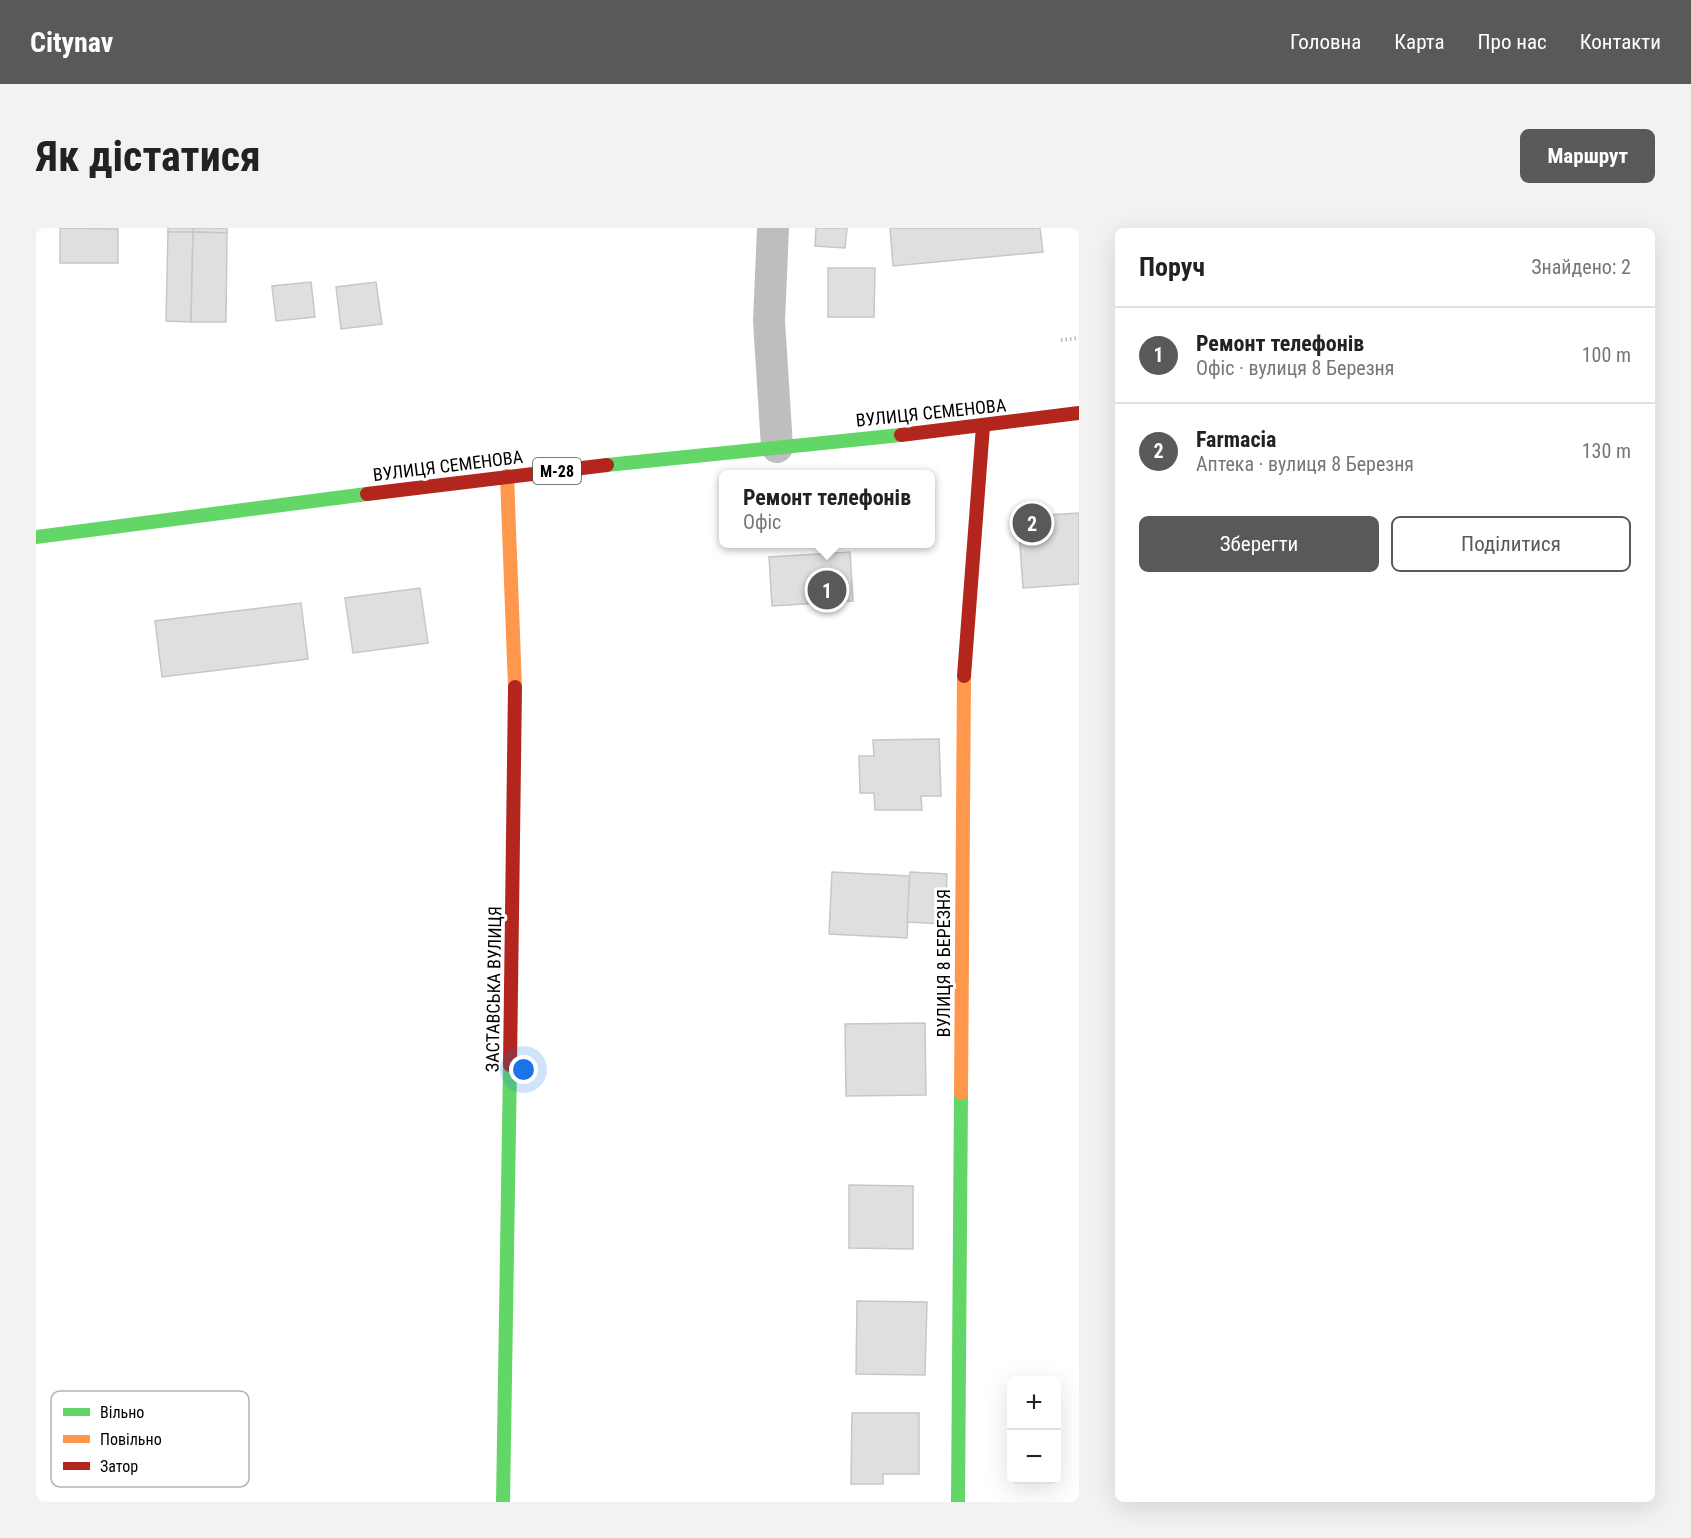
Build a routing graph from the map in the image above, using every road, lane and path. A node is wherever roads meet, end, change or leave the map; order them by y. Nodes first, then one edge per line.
1 (773, 228) edge
2 (1079, 338) edge
3 (1061, 340) dead end
4 (1079, 413) edge
5 (983, 426) junction
6 (777, 447) junction
7 (507, 476) junction
8 (36, 537) edge
9 (503, 1502) edge
10 (958, 1502) edge

1 - 6 street
2 - 3 path
4 - 5 main road, ВУЛИЦЯ СЕМЕНОВА / М-28
5 - 6 main road, ВУЛИЦЯ СЕМЕНОВА / М-28
5 - 10 main road, ВУЛИЦЯ 8 БЕРЕЗНЯ
6 - 7 main road, ВУЛИЦЯ СЕМЕНОВА / М-28
7 - 8 main road, ВУЛИЦЯ СЕМЕНОВА / М-28
7 - 9 main road, ЗАСТАВСЬКА ВУЛИЦЯ

